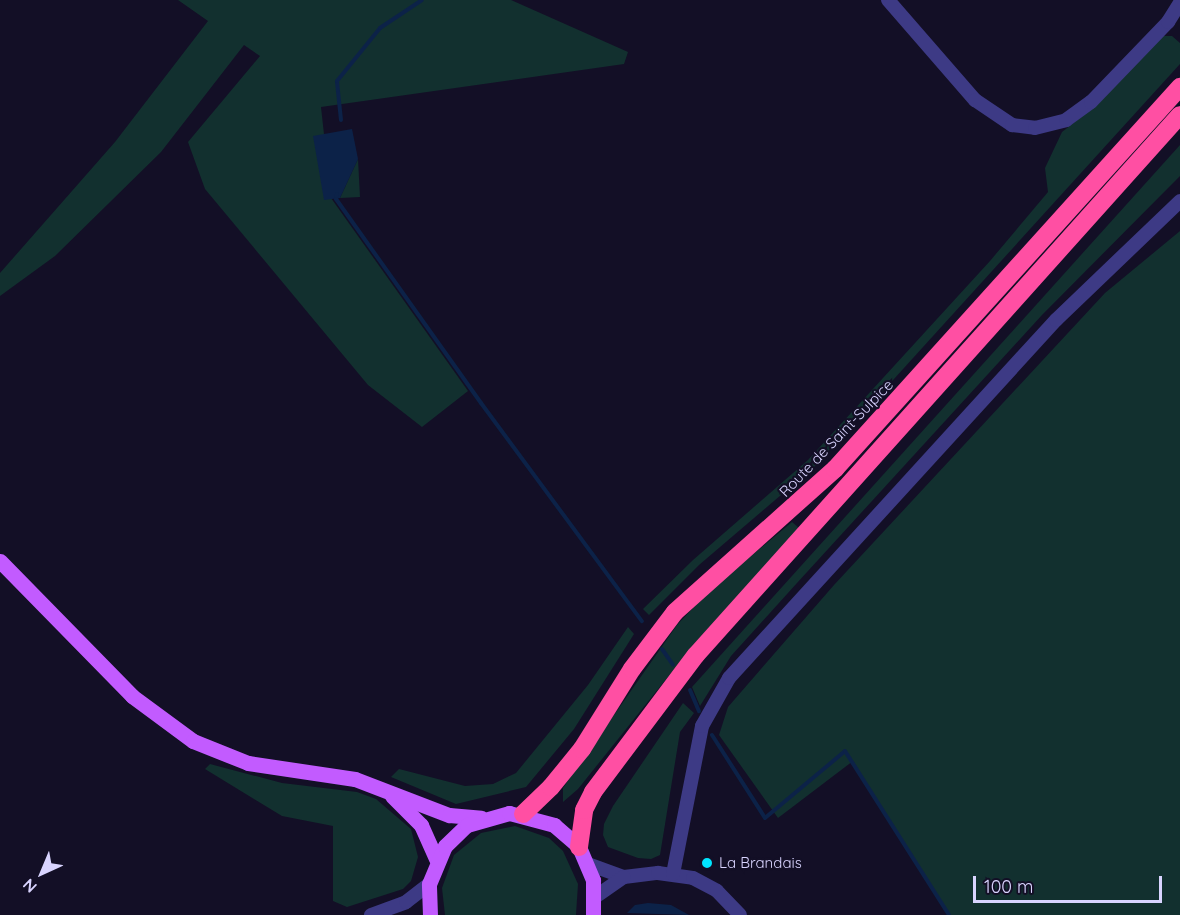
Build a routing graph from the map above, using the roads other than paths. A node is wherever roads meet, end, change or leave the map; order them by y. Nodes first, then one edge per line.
1 (888, 0) edge
2 (1180, 3) edge
3 (1174, 26) edge
4 (1180, 87) edge
5 (1180, 115) edge
6 (1180, 201) edge
7 (0, 561) edge
8 (385, 791) junction
9 (522, 814) junction
10 (481, 818) junction
11 (579, 847) junction
12 (436, 859) junction
13 (588, 864) junction
14 (673, 874) junction
15 (624, 877) junction
16 (429, 884) junction
17 (595, 897) junction
18 (371, 915) edge
19 (430, 915) edge
20 (593, 915) edge
21 (740, 915) edge

1 - 3 street
2 - 3 street
4 - 9 highway, Route de Saint-Sulpice
5 - 11 highway
6 - 14 street
7 - 8 main road
8 - 10 main road
8 - 12 main road
9 - 10 main road
9 - 11 main road
10 - 12 main road
11 - 13 main road
12 - 16 main road
13 - 15 street
13 - 17 main road
14 - 15 street
14 - 21 street
15 - 17 street
16 - 18 street
16 - 19 main road
17 - 20 main road

